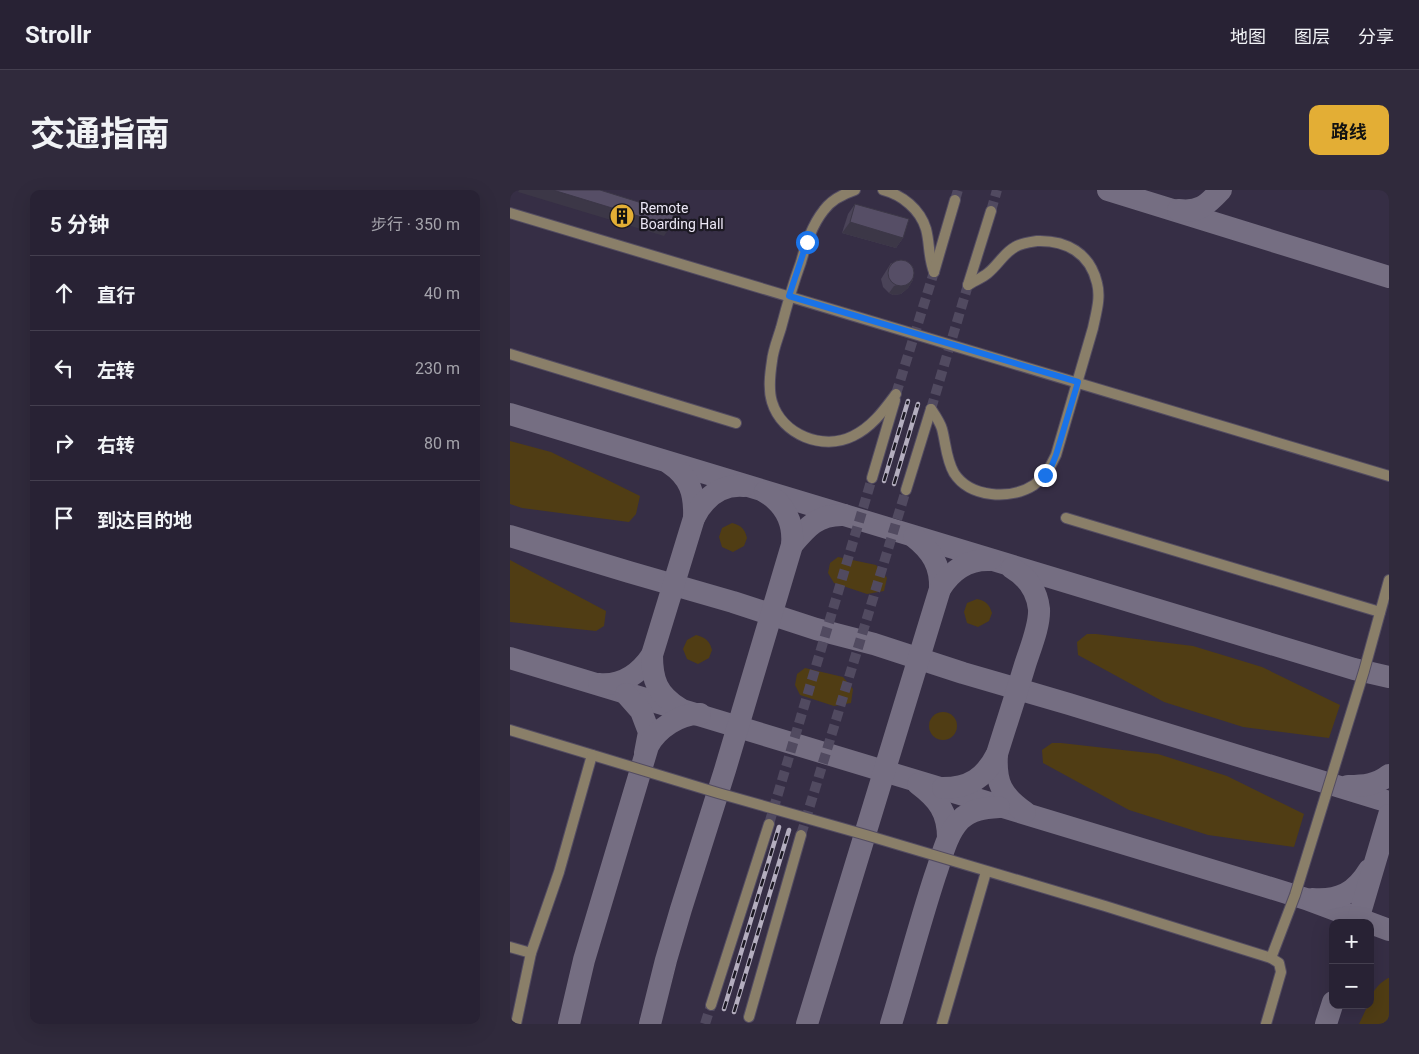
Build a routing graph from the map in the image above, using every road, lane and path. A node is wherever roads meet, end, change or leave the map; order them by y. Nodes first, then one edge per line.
1 (855, 190) edge
2 (883, 190) edge
3 (955, 200) tunnel mouth
4 (991, 211) tunnel mouth
5 (510, 213) edge
6 (789, 296) junction
7 (510, 354) edge
8 (1078, 382) junction
9 (736, 423) dead end
10 (1389, 476) edge
11 (872, 478) tunnel mouth
12 (906, 490) tunnel mouth
13 (1066, 518) dead end
14 (1389, 580) edge
15 (1380, 612) junction
16 (510, 730) edge
17 (592, 755) junction
18 (768, 824) tunnel mouth
19 (801, 835) tunnel mouth
20 (986, 872) junction
21 (510, 947) edge
22 (531, 953) junction
23 (1271, 958) junction
24 (711, 1005) tunnel mouth
25 (749, 1017) dead end
26 (516, 1024) edge
27 (942, 1024) edge
28 (1266, 1024) edge

1 - 6 lane
2 - 3 lane
4 - 8 lane
5 - 6 lane
6 - 8 lane
6 - 11 lane
7 - 9 lane
8 - 10 lane
8 - 12 lane
13 - 15 lane
14 - 15 lane
15 - 23 lane
16 - 17 lane
17 - 20 lane
17 - 22 lane
18 - 24 lane
19 - 25 lane
20 - 23 lane
20 - 27 lane
21 - 22 lane
22 - 26 lane
23 - 28 lane

